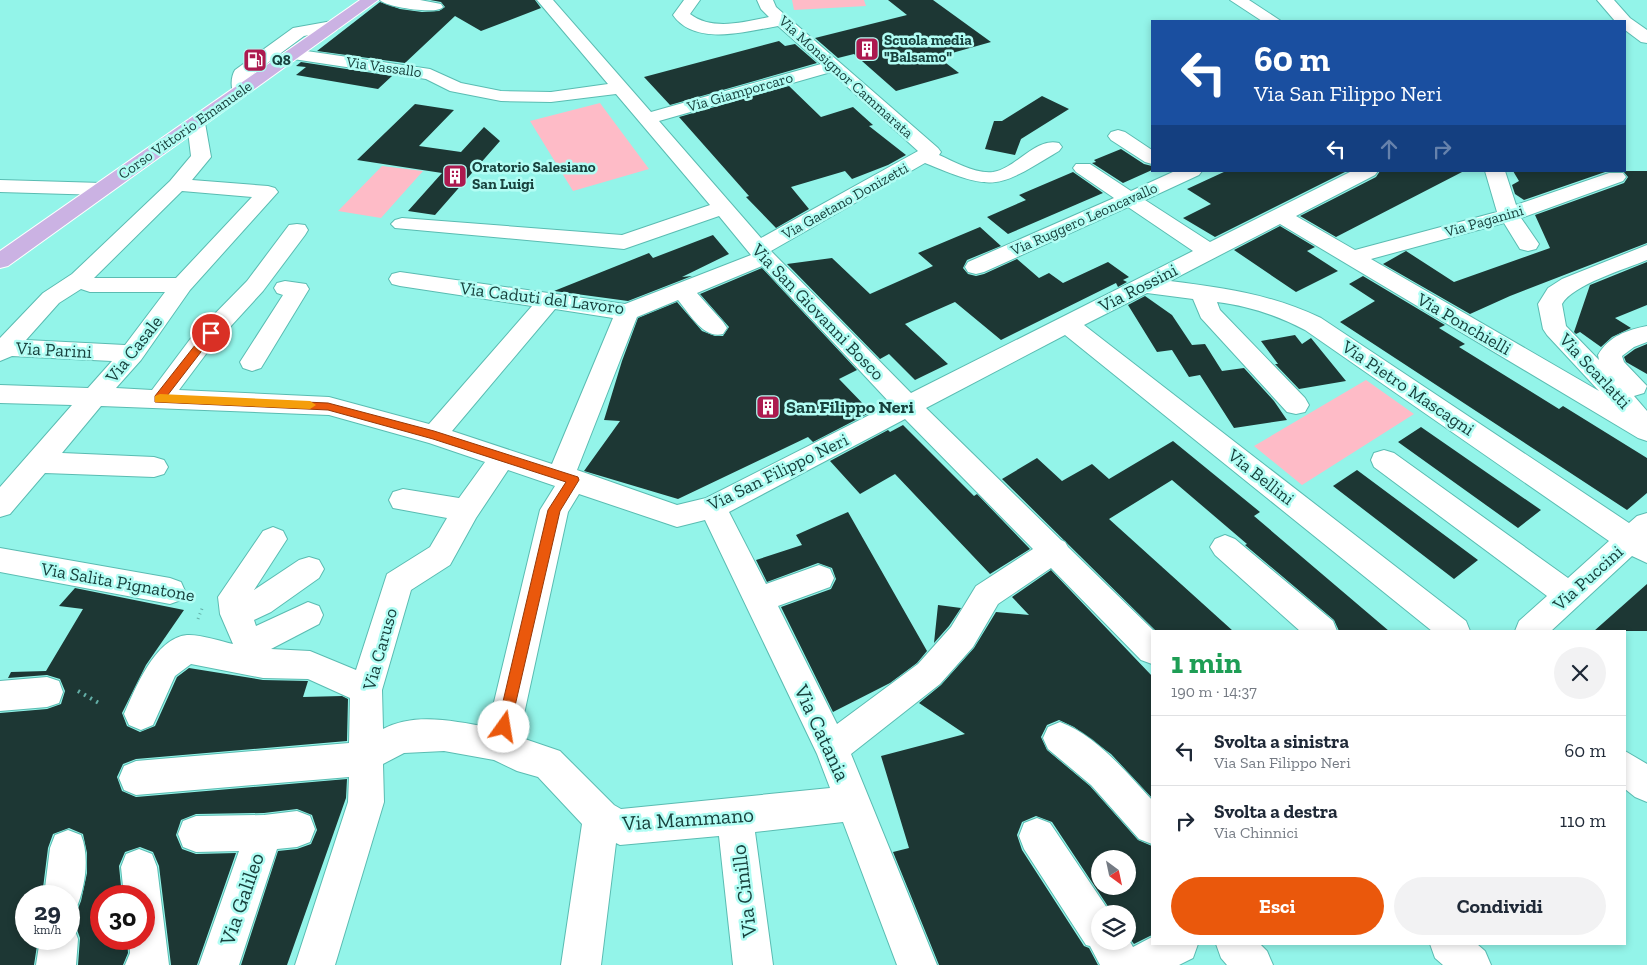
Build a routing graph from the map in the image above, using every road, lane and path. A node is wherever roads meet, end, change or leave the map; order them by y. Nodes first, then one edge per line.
1 (370, 0) edge
2 (388, 0) edge
3 (545, 0) edge
4 (692, 0) edge
5 (765, 0) edge
6 (1238, 0) edge
7 (1605, 0) edge
8 (435, 7) dead end
9 (783, 20) junction
10 (1271, 20) edge
11 (1622, 20) edge
12 (1626, 23) edge
13 (332, 26) junction
14 (1647, 38) edge
15 (293, 54) junction
16 (834, 66) junction
17 (621, 88) junction
18 (241, 91) junction
19 (647, 119) junction
20 (196, 123) junction
21 (1118, 136) dead end
22 (1052, 147) dead end
23 (929, 154) junction
24 (1151, 157) edge
25 (1083, 168) dead end
26 (1366, 172) edge
27 (1495, 172) edge
28 (1183, 173) edge
29 (1616, 177) dead end
30 (177, 185) junction
31 (0, 186) edge
32 (102, 189) junction
33 (1130, 199) junction
34 (722, 208) junction
35 (1510, 215) junction
36 (1281, 216) junction
37 (402, 224) dead end
38 (297, 230) dead end
39 (1528, 244) dead end
40 (1210, 252) junction
41 (1647, 252) edge
42 (761, 253) junction
43 (1350, 258) junction
44 (0, 261) edge
45 (976, 267) dead end
46 (400, 279) dead end
47 (90, 285) dead end
48 (182, 285) junction
49 (1144, 285) junction
50 (285, 288) dead end
51 (682, 290) junction
52 (1202, 293) junction
53 (550, 300) junction
54 (627, 312) junction
55 (1066, 324) junction
56 (715, 328) dead end
57 (1647, 334) edge
58 (3, 350) edge
59 (132, 354) junction
60 (252, 362) dead end
61 (0, 394) edge
62 (95, 398) junction
63 (1647, 398) edge
64 (159, 399) junction
65 (1296, 405) dead end
66 (908, 406) junction
67 (1647, 426) edge
68 (1647, 431) edge
69 (434, 435) junction
70 (503, 457) junction
71 (1384, 460) dead end
72 (39, 462) junction
73 (154, 467) dead end
74 (567, 478) junction
75 (403, 500) dead end
76 (0, 506) edge
77 (714, 507) junction
78 (466, 510) junction
79 (274, 538) dead end
80 (1641, 538) edge
81 (1225, 547) dead end
82 (1055, 550) junction
83 (0, 560) edge
84 (309, 569) dead end
85 (819, 578) dead end
86 (170, 591) joint
87 (1570, 595) junction
88 (758, 600) junction
89 (235, 614) junction
90 (308, 615) dead end
91 (1321, 630) edge
92 (1454, 630) edge
93 (1531, 630) edge
94 (187, 649) junction
95 (1151, 649) edge
96 (256, 655) junction
97 (366, 690) junction
98 (62, 691) joint
99 (0, 696) edge
100 (99, 703) dead end
101 (141, 714) dead end
102 (1060, 738) dead end
103 (500, 745) junction
104 (832, 748) junction
105 (367, 755) junction
106 (1626, 769) edge
107 (136, 778) dead end
108 (1647, 785) edge
109 (854, 803) junction
110 (735, 817) junction
111 (601, 818) junction
112 (1151, 825) edge
113 (196, 834) dead end
114 (1037, 836) dead end
115 (68, 848) dead end
116 (64, 885) edge
117 (1091, 917) edge
118 (1178, 945) edge
119 (1236, 945) edge
120 (1450, 945) edge
121 (57, 950) edge
122 (150, 950) edge
123 (1112, 950) edge
124 (56, 965) edge
125 (144, 965) edge
126 (219, 965) edge
127 (315, 965) edge
128 (581, 965) edge
129 (753, 965) edge
130 (917, 965) edge
131 (1122, 965) edge
132 (1139, 965) edge
133 (1253, 965) edge
134 (1471, 965) edge

1 - 13 main road, Corso Vittorio Emanuele
2 - 8 street
3 - 17 street, Via San Giovanni Bosco
4 - 9 street
5 - 9 street, Via Monsignor Cammarata
6 - 10 street
7 - 11 street
9 - 16 street, Via Monsignor Cammarata
12 - 14 street
13 - 15 main road, Corso Vittorio Emanuele
13 - 18 street
15 - 17 street, Via Vassallo
15 - 18 main road, Corso Vittorio Emanuele
16 - 19 street, Via Giamporcaro
16 - 23 street, Via Monsignor Cammarata
17 - 19 street, Via San Giovanni Bosco
18 - 20 main road, Corso Vittorio Emanuele
19 - 34 street, Via San Giovanni Bosco
20 - 30 street
20 - 32 main road, Corso Vittorio Emanuele
21 - 24 street
22 - 23 street
23 - 42 street, Via Gaetano Donizetti
25 - 33 street
26 - 36 street, Via Rossini
27 - 35 street
28 - 33 street, Via Ruggero Leoncavallo
29 - 35 street, Via Paganini
30 - 48 street, Via Casale
30 - 58 street
31 - 32 street
32 - 44 main road, Corso Vittorio Emanuele
33 - 40 street
33 - 45 street, Via Ruggero Leoncavallo
34 - 37 street
34 - 42 street, Via San Giovanni Bosco
35 - 39 street
35 - 43 street, Via Paganini
36 - 40 street, Via Rossini
36 - 43 street, Via Ponchielli
38 - 64 street
40 - 49 street, Via Rossini
41 - 67 street, Via Scarlatti
42 - 51 street, Via Caduti del Lavoro
42 - 66 street, Via San Giovanni Bosco
43 - 68 street, Via Ponchielli
46 - 53 street, Via Caduti del Lavoro
47 - 48 street
48 - 59 street, Via Casale
49 - 52 street, Via Pietro Mascagni
49 - 55 street, Via Rossini
50 - 60 street
51 - 54 street, Via Caduti del Lavoro
51 - 56 street
52 - 65 street
52 - 80 street, Via Pietro Mascagni
53 - 54 street, Via Caduti del Lavoro
53 - 69 street
54 - 74 street
55 - 66 street, Via Rossini
55 - 92 street, Via Bellini
57 - 63 street
58 - 59 street, Via Parini
59 - 62 street, Via Casale
61 - 62 street, Via San Filippo Neri
62 - 64 street, Via San Filippo Neri
62 - 72 street, Via Casale
64 - 69 street, Via San Filippo Neri
66 - 77 street, Via San Filippo Neri
66 - 82 street, Via San Giovanni Bosco
69 - 70 street, Via San Filippo Neri
70 - 74 street, Via San Filippo Neri
70 - 78 street, Via Caruso
71 - 87 street
72 - 73 street
72 - 76 street, Via Casale
74 - 77 street, Via San Filippo Neri
74 - 103 street
75 - 78 street
77 - 88 street, Via Catania
78 - 97 street, Via Caruso
79 - 89 street
80 - 87 street, Via Puccini
81 - 91 street
82 - 95 street, Via San Giovanni Bosco
82 - 104 street
83 - 86 street, Via Salita Pignatone
84 - 89 street
85 - 88 street
86 - 94 path, Via Salita Pignatone
87 - 93 street, Via Puccini
88 - 104 street, Via Catania
89 - 96 street
90 - 96 street
94 - 96 street
94 - 101 street
96 - 97 street
97 - 105 street, Via Caruso
98 - 99 street
98 - 100 path
102 - 112 street
103 - 105 street, Via Mammano
103 - 111 street, Via Mammano
104 - 109 street, Via Catania
105 - 107 street
105 - 127 street, Via Caruso
106 - 108 street
109 - 110 street, Via Mammano
109 - 130 street, Via Catania
110 - 111 street, Via Mammano
110 - 129 street, Via Cinillo
111 - 128 street
113 - 126 street, Via Galileo
114 - 117 street
115 - 116 street
118 - 132 street
119 - 133 street
120 - 134 street
121 - 124 street
122 - 125 street
123 - 131 street

